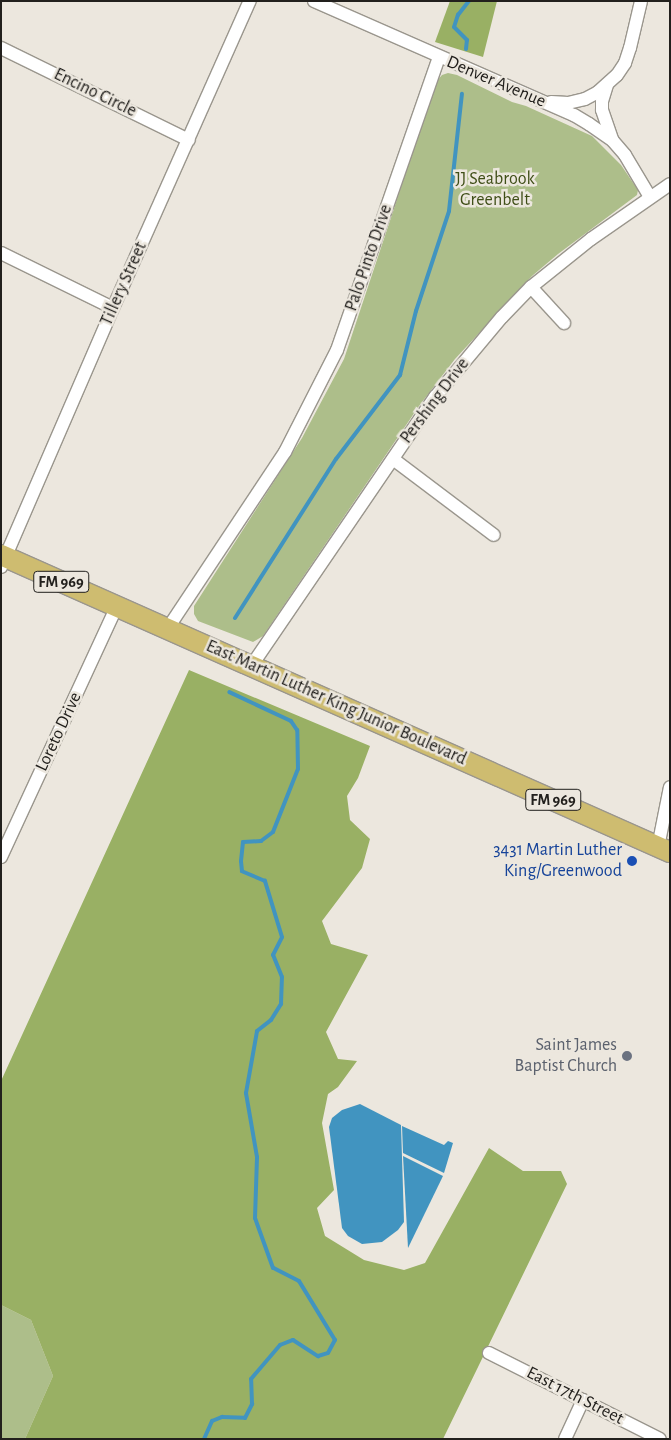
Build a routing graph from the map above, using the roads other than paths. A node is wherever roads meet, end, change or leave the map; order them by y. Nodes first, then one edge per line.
1 (250, 1) edge
2 (314, 1) edge
3 (641, 1) edge
4 (1, 48) edge
5 (439, 57) junction
6 (607, 86) junction
7 (543, 102) junction
8 (189, 140) junction
9 (613, 141) junction
10 (670, 184) edge
11 (650, 197) junction
12 (1, 253) edge
13 (531, 287) junction
14 (113, 308) junction
15 (564, 323) dead end
16 (393, 459) junction
17 (494, 535) dead end
18 (3, 560) edge
19 (117, 606) junction
20 (168, 628) junction
21 (252, 665) junction
22 (670, 787) edge
23 (664, 849) edge
24 (1, 858) edge
25 (489, 1353) dead end
26 (583, 1400) junction
27 (566, 1439) edge
28 (660, 1439) edge

1 - 8 street, Tillery Street
2 - 5 street, Denver Avenue
3 - 6 street
4 - 8 street, Encino Circle
5 - 7 street, Denver Avenue
5 - 20 street, Palo Pinto Drive
6 - 7 street
6 - 9 street
7 - 9 street, Denver Avenue
8 - 14 street, Tillery Street
9 - 11 street, Denver Avenue
10 - 11 street, Pershing Drive
11 - 13 street, Pershing Drive
12 - 14 street
13 - 15 street
13 - 16 street, Pershing Drive
14 - 18 street, Tillery Street
16 - 17 street
16 - 21 street, Pershing Drive
18 - 19 main road, East Martin Luther King Junior Boulevard / FM 969
19 - 20 main road, East Martin Luther King Junior Boulevard / FM 969
19 - 24 street, Loreto Drive
20 - 21 main road, East Martin Luther King Junior Boulevard / FM 969
21 - 23 main road, East Martin Luther King Junior Boulevard / FM 969
22 - 23 street
25 - 26 street, East 17th Street
26 - 27 street
26 - 28 street, East 17th Street

